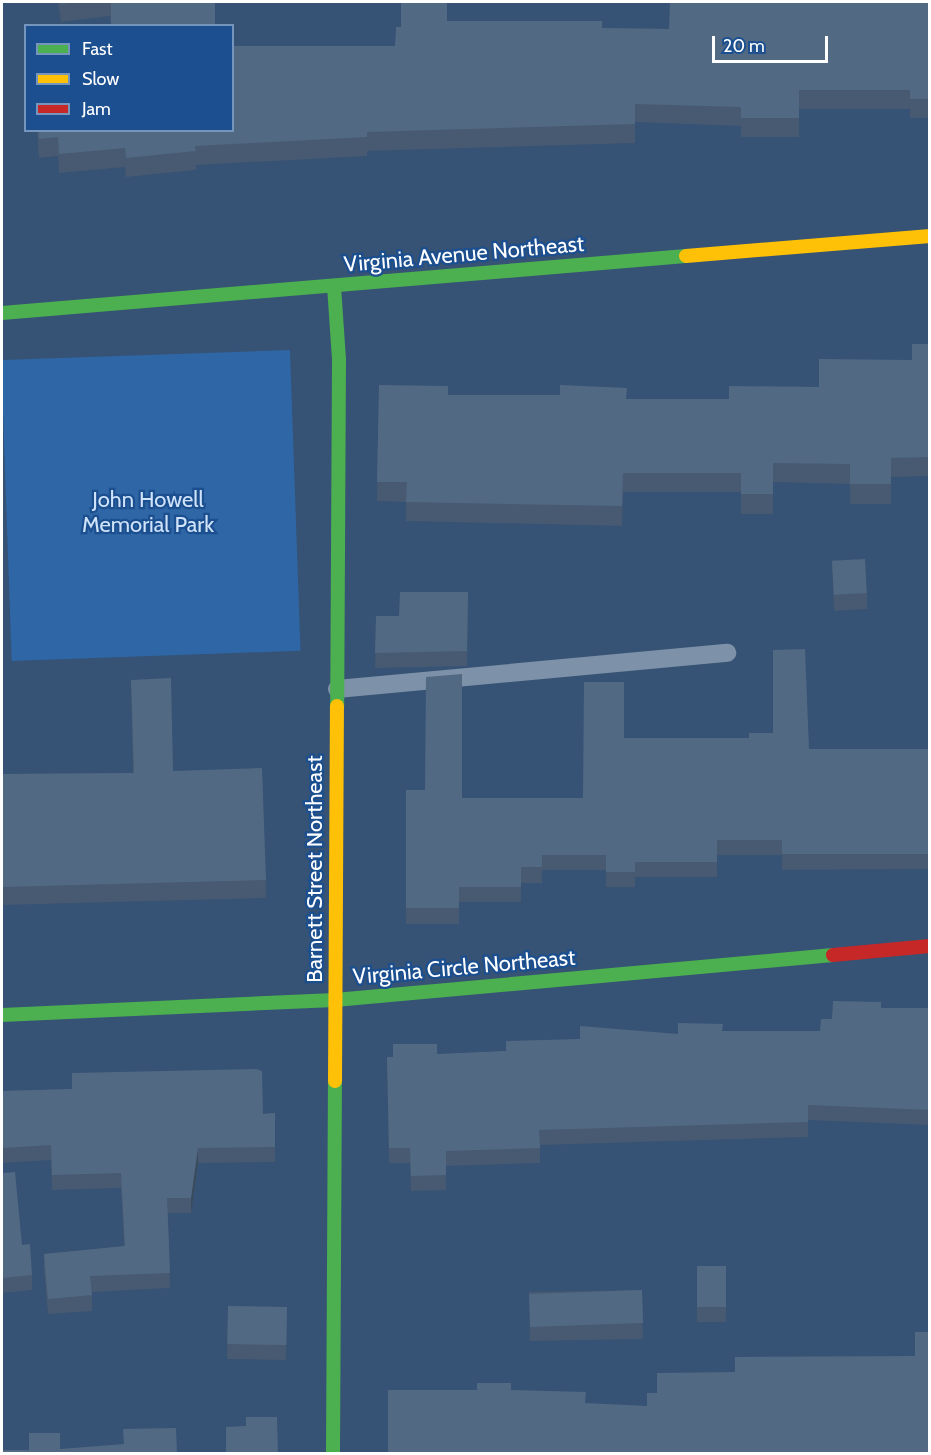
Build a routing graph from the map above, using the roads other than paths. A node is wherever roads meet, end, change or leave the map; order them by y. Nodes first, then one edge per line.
1 (930, 236) edge
2 (334, 286) junction
3 (2, 313) edge
4 (727, 653) dead end
5 (337, 688) junction
6 (930, 946) edge
7 (335, 999) junction
8 (2, 1015) edge
9 (333, 1454) edge

1 - 2 street, Virginia Avenue Northeast
2 - 3 street, Virginia Avenue Northeast
2 - 5 street, Barnett Street Northeast
4 - 5 lane
5 - 7 street, Barnett Street Northeast
6 - 7 street, Virginia Circle Northeast
7 - 8 street, Virginia Circle Northeast
7 - 9 street, Barnett Street Northeast

